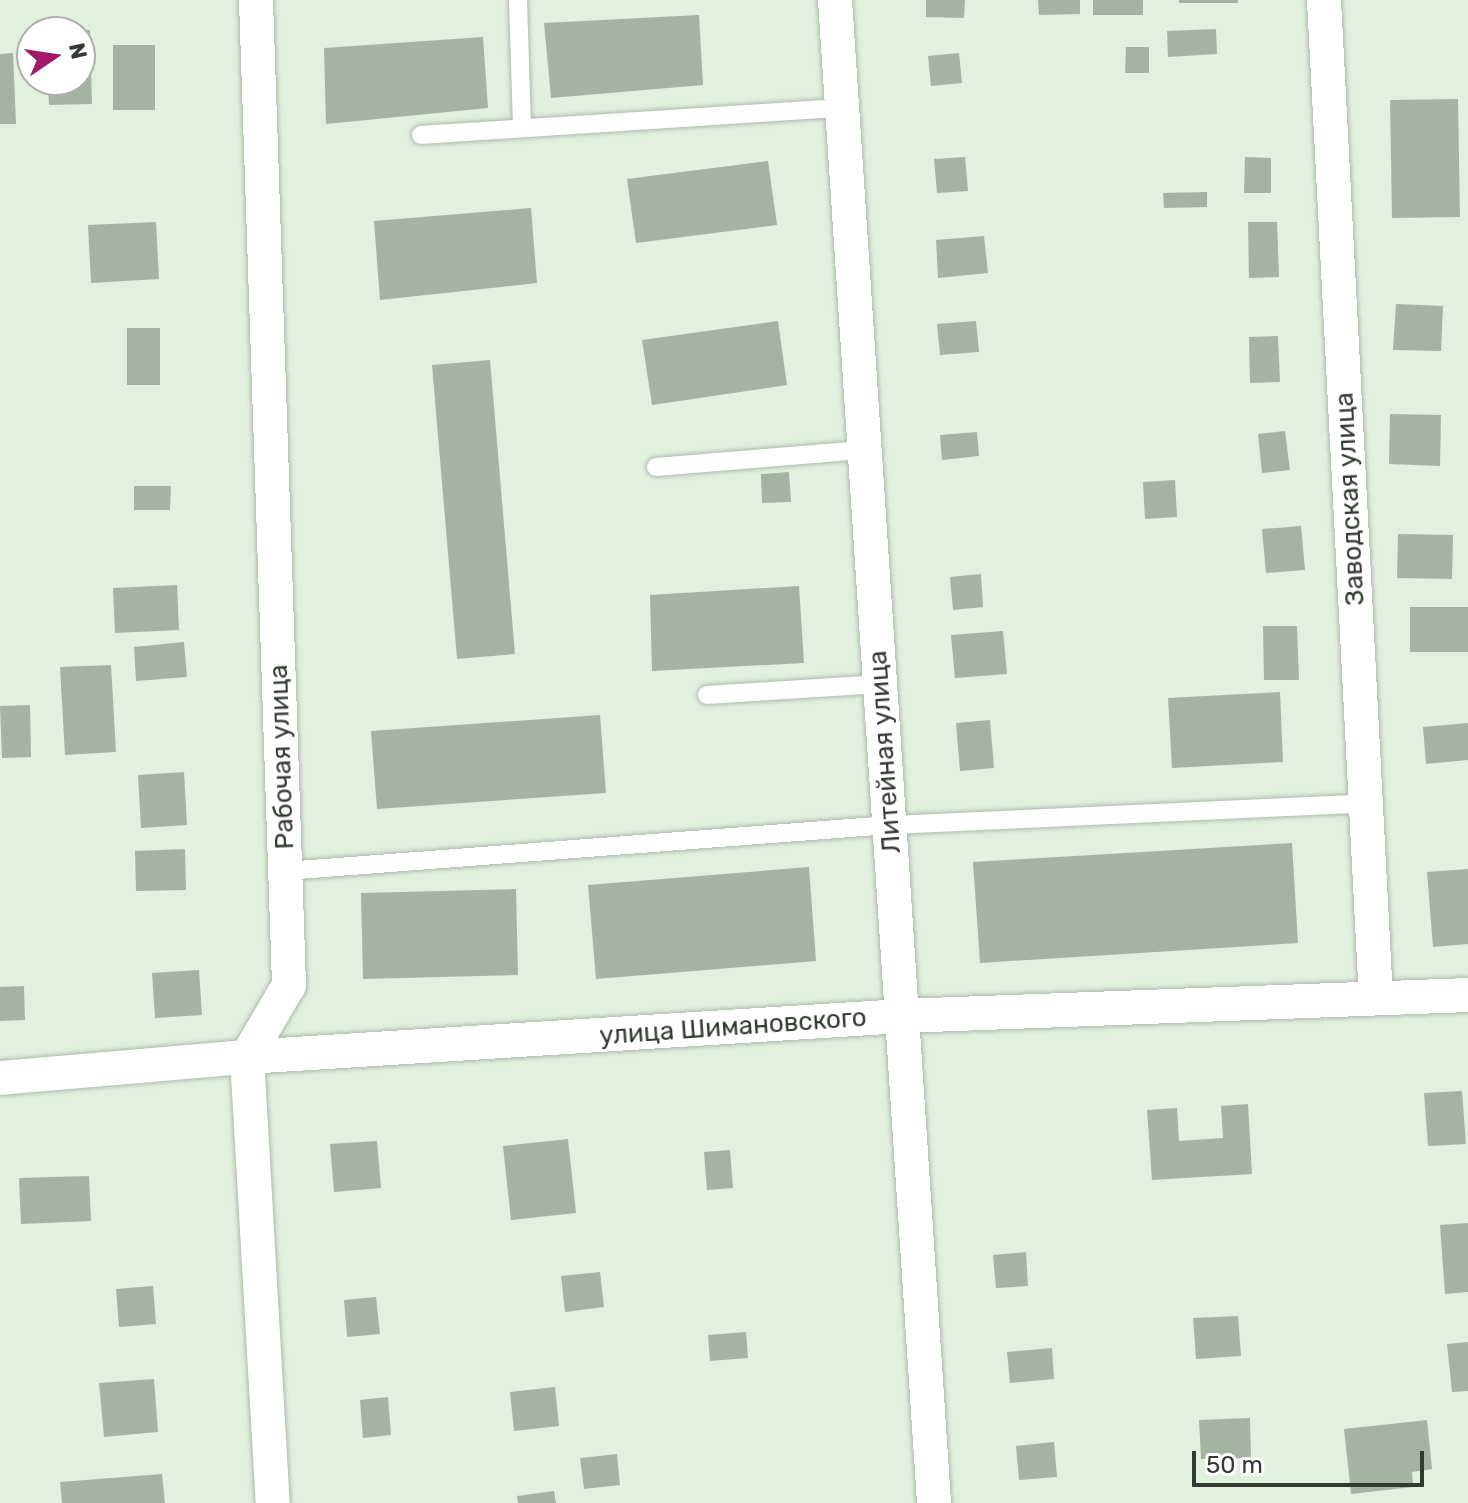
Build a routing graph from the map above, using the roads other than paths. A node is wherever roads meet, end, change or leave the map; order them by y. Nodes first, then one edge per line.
1 (256, 0) edge
2 (518, 0) edge
3 (835, 0) edge
4 (1324, 0) edge
5 (843, 108) junction
6 (522, 128) junction
7 (421, 135) dead end
8 (865, 450) junction
9 (656, 467) dead end
10 (880, 684) junction
11 (707, 695) dead end
12 (1366, 803) junction
13 (890, 825) junction
14 (285, 871) junction
15 (1468, 995) edge
16 (1376, 998) junction
17 (902, 1016) junction
18 (247, 1057) junction
19 (0, 1078) edge
20 (273, 1503) edge
21 (934, 1503) edge

1 - 14 street, Рабочая улица
2 - 6 lane
3 - 5 street, Литейная улица
4 - 12 street, Заводская улица
5 - 6 lane
5 - 8 street, Литейная улица
6 - 7 lane
8 - 9 lane
8 - 10 street, Литейная улица
10 - 11 lane
10 - 13 street, Литейная улица
12 - 13 lane
12 - 16 street, Заводская улица
13 - 14 lane
13 - 17 street, Литейная улица
14 - 18 street, Рабочая улица
15 - 16 street, улица Шимановского
16 - 17 street, улица Шимановского
17 - 18 street, улица Шимановского
17 - 21 street, Литейная улица
18 - 19 street, улица Шимановского
18 - 20 street

